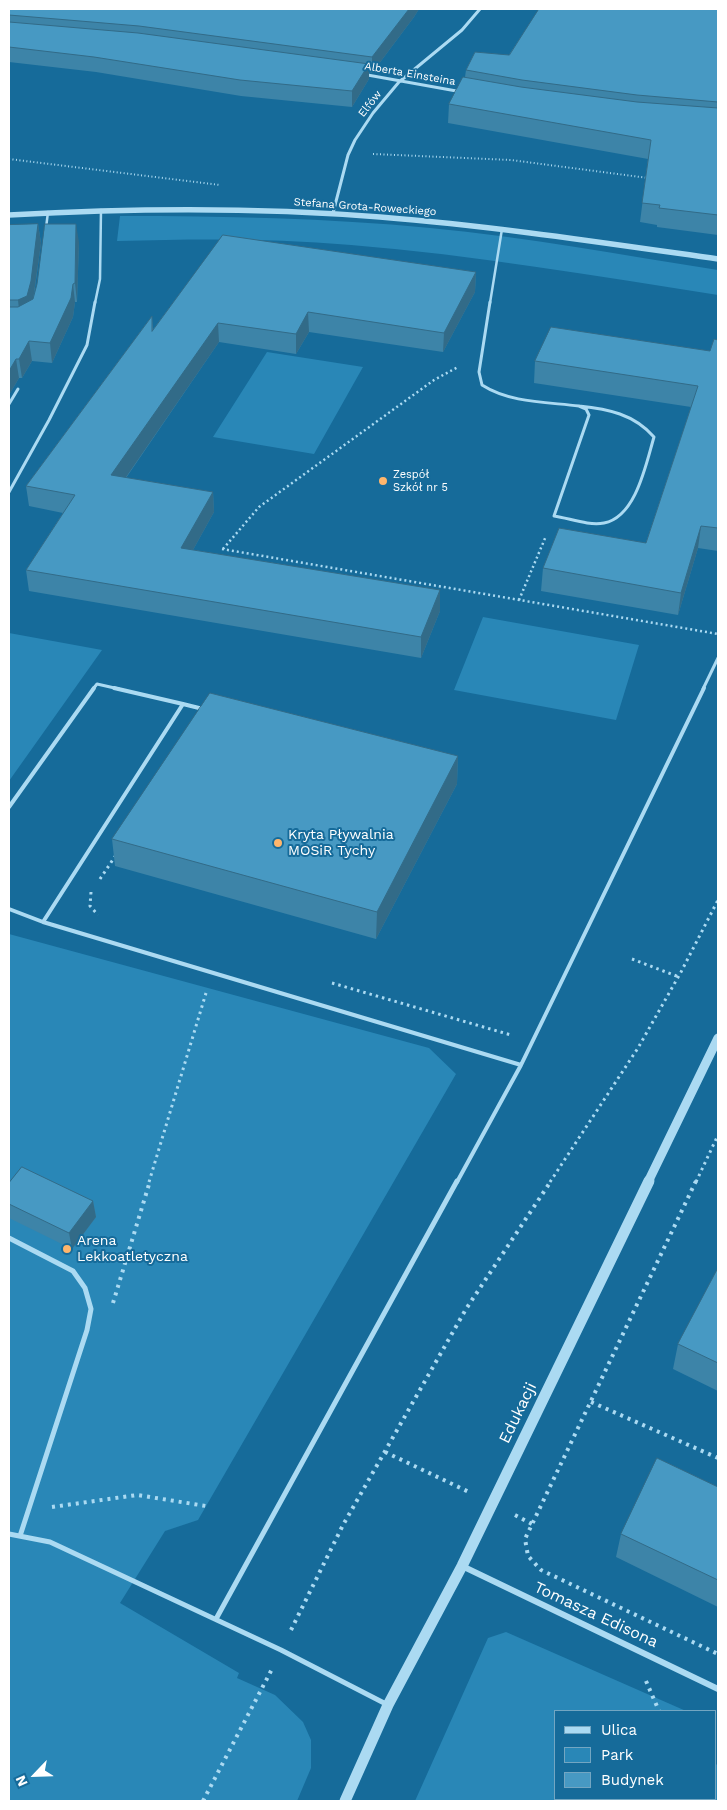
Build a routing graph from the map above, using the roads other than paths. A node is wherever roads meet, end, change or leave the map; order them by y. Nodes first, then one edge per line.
1 (480, 9) edge
2 (356, 73) edge
3 (399, 82) junction
4 (465, 93) edge
5 (101, 210) junction
6 (48, 212) junction
7 (333, 213) junction
8 (9, 215) edge
9 (46, 229) edge
10 (502, 229) junction
11 (718, 259) edge
12 (18, 389) dead end
13 (9, 404) edge
14 (579, 406) junction
15 (9, 492) edge
16 (718, 658) edge
17 (183, 704) junction
18 (212, 711) edge
19 (9, 807) edge
20 (9, 909) edge
21 (43, 922) junction
22 (718, 1038) edge
23 (521, 1065) junction
24 (9, 1238) edge
25 (9, 1534) edge
26 (20, 1536) junction
27 (462, 1566) junction
28 (216, 1619) junction
29 (718, 1689) edge
30 (388, 1705) junction
31 (345, 1801) edge

1 - 3 street, Elfów
2 - 3 street, Alberta Einsteina
3 - 4 street, Alberta Einsteina
3 - 7 street, Elfów
5 - 6 street, Stefana Grota-Roweckiego
5 - 7 street, Stefana Grota-Roweckiego
5 - 15 lane
6 - 8 street, Stefana Grota-Roweckiego
6 - 9 lane
7 - 10 street, Stefana Grota-Roweckiego
10 - 11 street, Stefana Grota-Roweckiego
10 - 14 lane
12 - 13 lane
14 - 14 lane
16 - 23 lane
17 - 18 lane
17 - 19 lane
17 - 21 lane
20 - 21 lane
21 - 23 lane
22 - 27 street, Edukacji
23 - 28 lane
24 - 26 lane
25 - 26 lane
26 - 28 lane
27 - 29 street, Tomasza Edisona
27 - 30 street, Edukacji
28 - 30 lane
30 - 31 street, Edukacji

